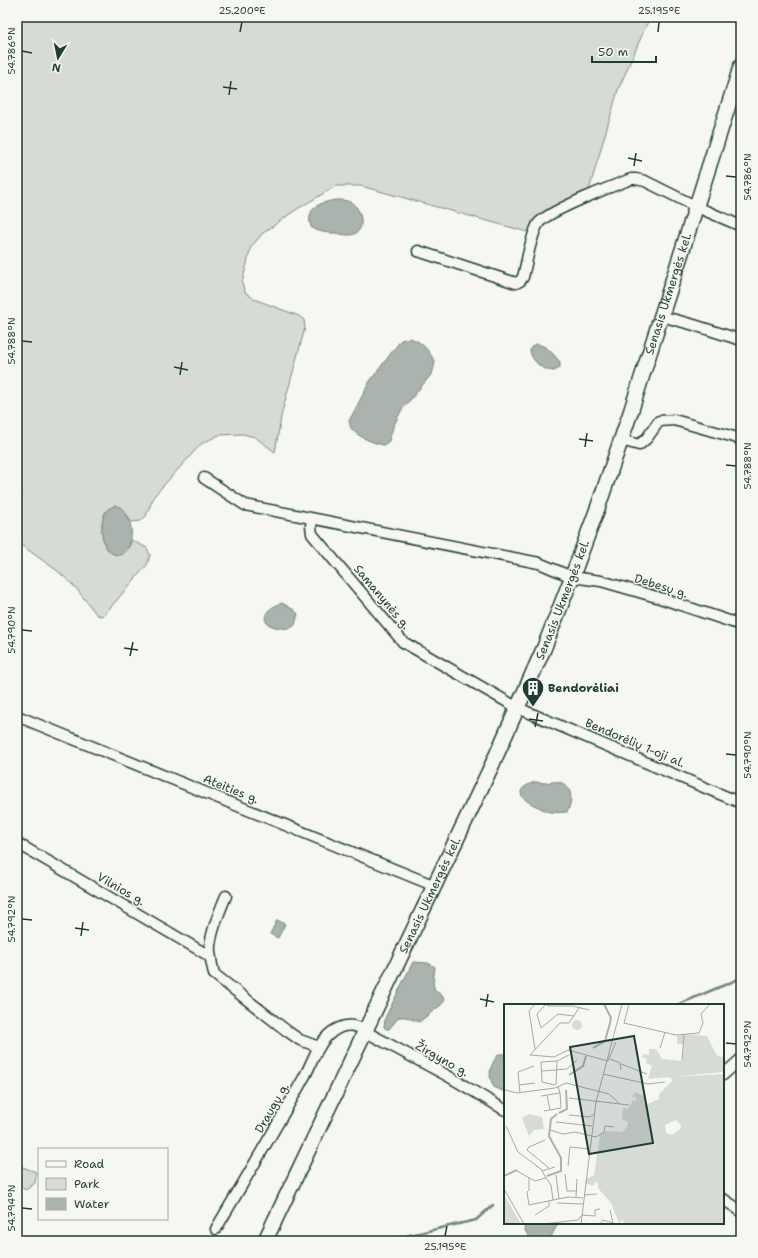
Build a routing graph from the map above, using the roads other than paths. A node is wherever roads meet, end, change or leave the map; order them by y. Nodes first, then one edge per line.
1 (741, 66) edge
2 (696, 206) junction
3 (741, 226) edge
4 (418, 251) dead end
5 (661, 316) junction
6 (741, 340) edge
7 (621, 440) junction
8 (741, 440) edge
9 (204, 478) dead end
10 (312, 519) junction
11 (572, 577) junction
12 (741, 625) edge
13 (518, 708) junction
14 (17, 716) edge
15 (741, 803) edge
16 (17, 843) edge
17 (435, 886) junction
18 (226, 896) dead end
19 (211, 958) junction
20 (366, 1032) junction
21 (319, 1047) junction
22 (741, 1059) edge
23 (724, 1074) edge
24 (504, 1109) edge
25 (724, 1200) edge
26 (741, 1211) edge
27 (216, 1230) dead end
28 (265, 1241) edge

1 - 2 main road, Senasis Ukmergės kel.
2 - 3 street
2 - 4 street
2 - 5 main road, Senasis Ukmergės kel.
5 - 6 street
5 - 7 main road, Senasis Ukmergės kel.
7 - 8 street
7 - 11 main road, Senasis Ukmergės kel.
9 - 10 street
10 - 11 street
10 - 13 street, Samanynės g.
11 - 12 street, Debesų g.
11 - 13 main road, Senasis Ukmergės kel.
13 - 15 street, Bendorėlių 1-oji al.
13 - 17 main road, Senasis Ukmergės kel.
14 - 17 street, Ateities g.
16 - 19 street, Vilnios g.
17 - 20 main road, Senasis Ukmergės kel.
18 - 19 street
19 - 21 street
20 - 21 street, Draugų g.
20 - 24 street, Žirgyno g.
20 - 28 main road, Senasis Ukmergės kel.
21 - 27 street, Draugų g.
22 - 23 street
25 - 26 street

